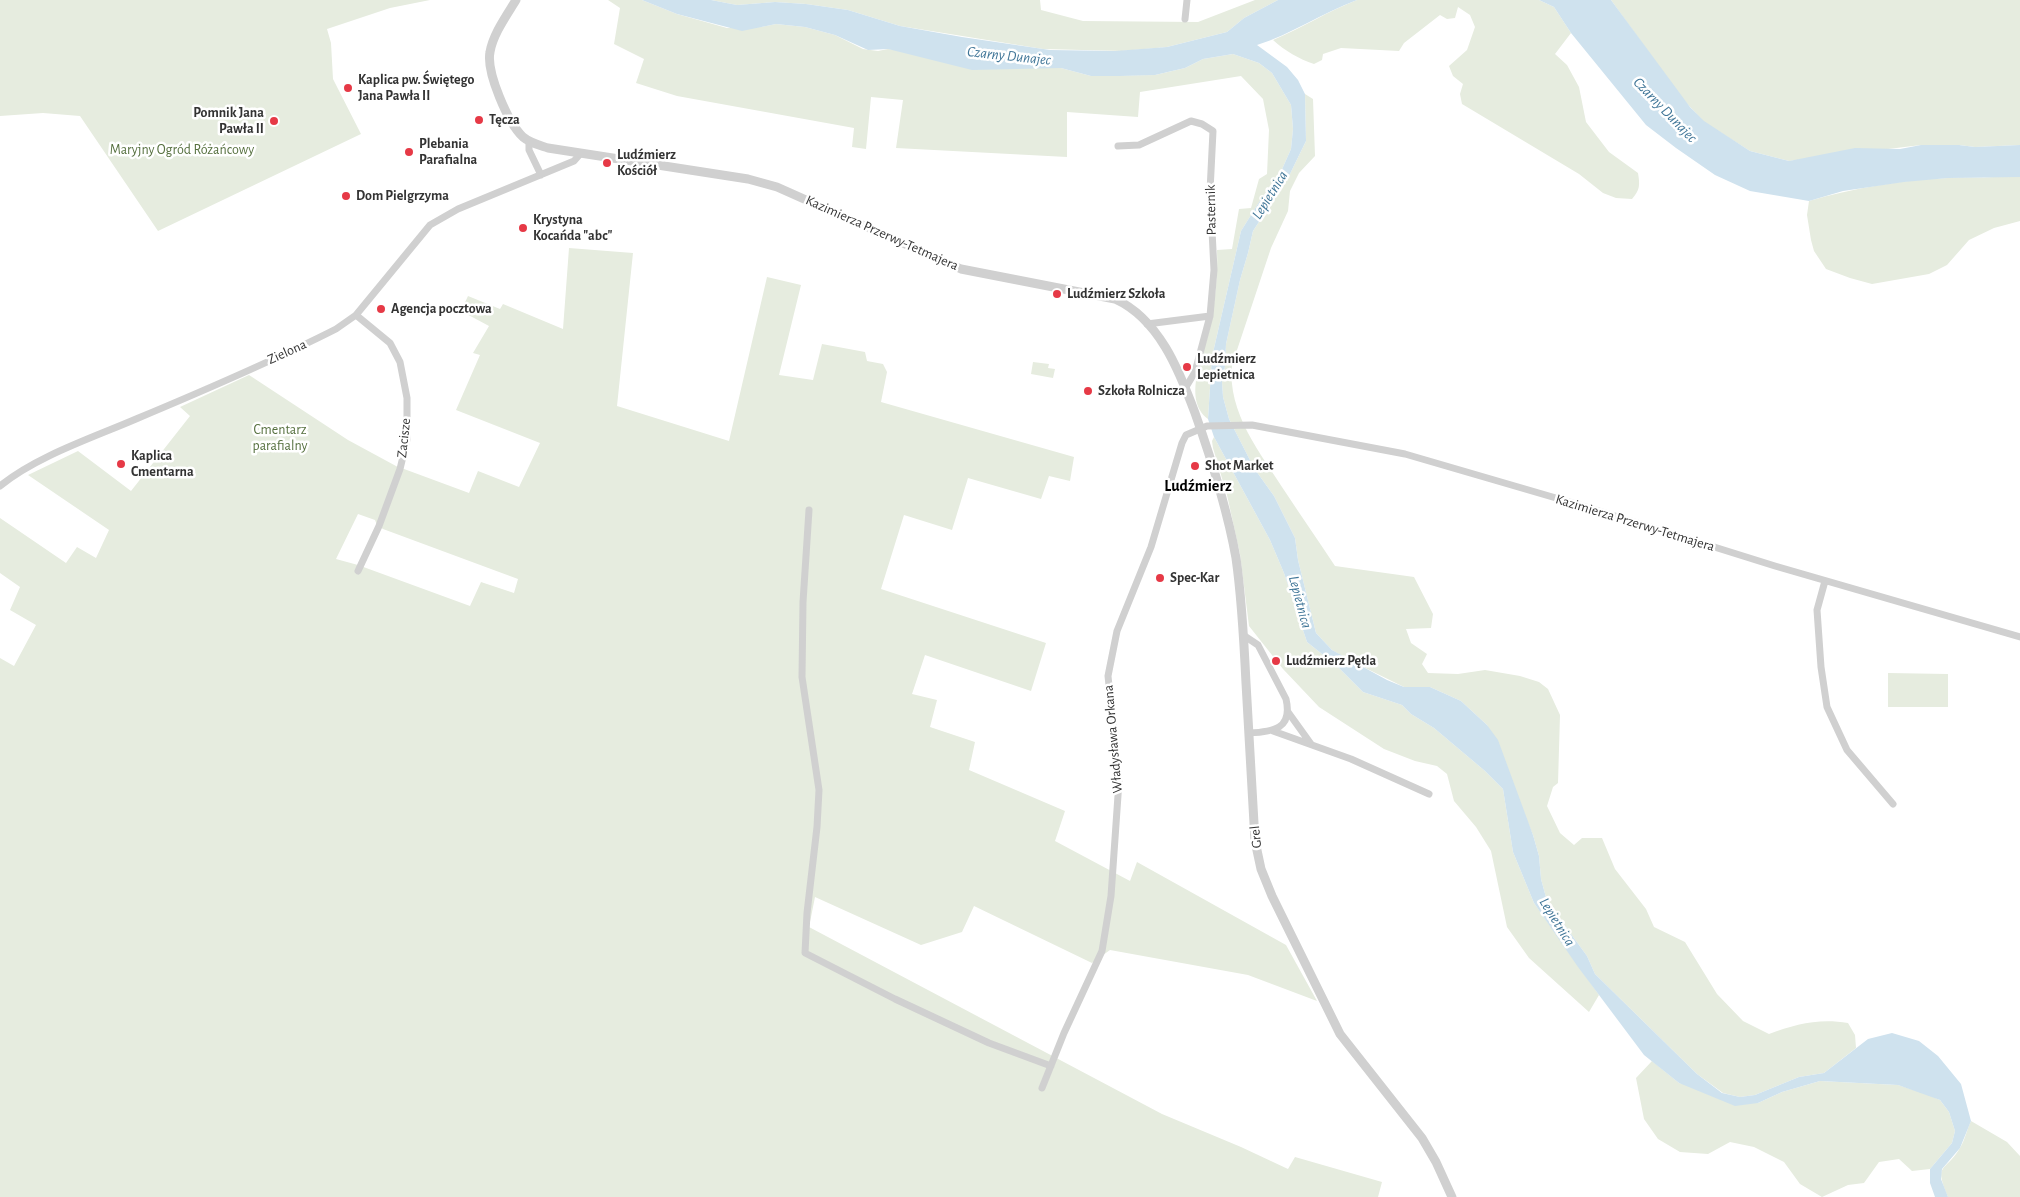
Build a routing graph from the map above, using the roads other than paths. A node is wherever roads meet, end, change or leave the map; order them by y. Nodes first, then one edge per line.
1 (516, 0) edge
2 (1187, 0) edge
3 (1185, 18) dead end
4 (529, 141) junction
5 (1118, 146) dead end
6 (581, 153) junction
7 (541, 175) junction
8 (356, 315) junction
9 (1210, 316) junction
10 (1147, 324) junction
11 (1186, 387) junction
12 (1204, 428) junction
13 (0, 486) edge
14 (809, 510) dead end
15 (358, 571) dead end
16 (1825, 581) junction
17 (1243, 635) junction
18 (2020, 638) edge
19 (1288, 712) junction
20 (1273, 731) junction
21 (1249, 733) junction
22 (1312, 744) junction
23 (1429, 794) dead end
24 (1894, 804) dead end
25 (1051, 1066) junction
26 (1042, 1088) dead end
27 (1452, 1197) edge

1 - 4 street
2 - 3 street
4 - 6 street, Kazimierza Przerwy-Tetmajera
4 - 7 street
5 - 9 street, Pasternik
6 - 7 street, Zielona
6 - 10 street, Kazimierza Przerwy-Tetmajera
7 - 8 street, Zielona
8 - 13 street, Zielona
8 - 15 street, Zacisze
9 - 10 street
9 - 11 street, Pasternik
10 - 11 street, Kazimierza Przerwy-Tetmajera
11 - 12 street, Kazimierza Przerwy-Tetmajera
12 - 16 street, Kazimierza Przerwy-Tetmajera
12 - 17 street, Grel
12 - 25 street, Władysława Orkana
14 - 25 street
16 - 18 street, Kazimierza Przerwy-Tetmajera
16 - 24 street
17 - 19 street
17 - 21 street, Grel
19 - 20 street
19 - 22 street
20 - 21 street
20 - 22 street
21 - 27 street, Grel
22 - 23 street
25 - 26 street, Władysława Orkana

